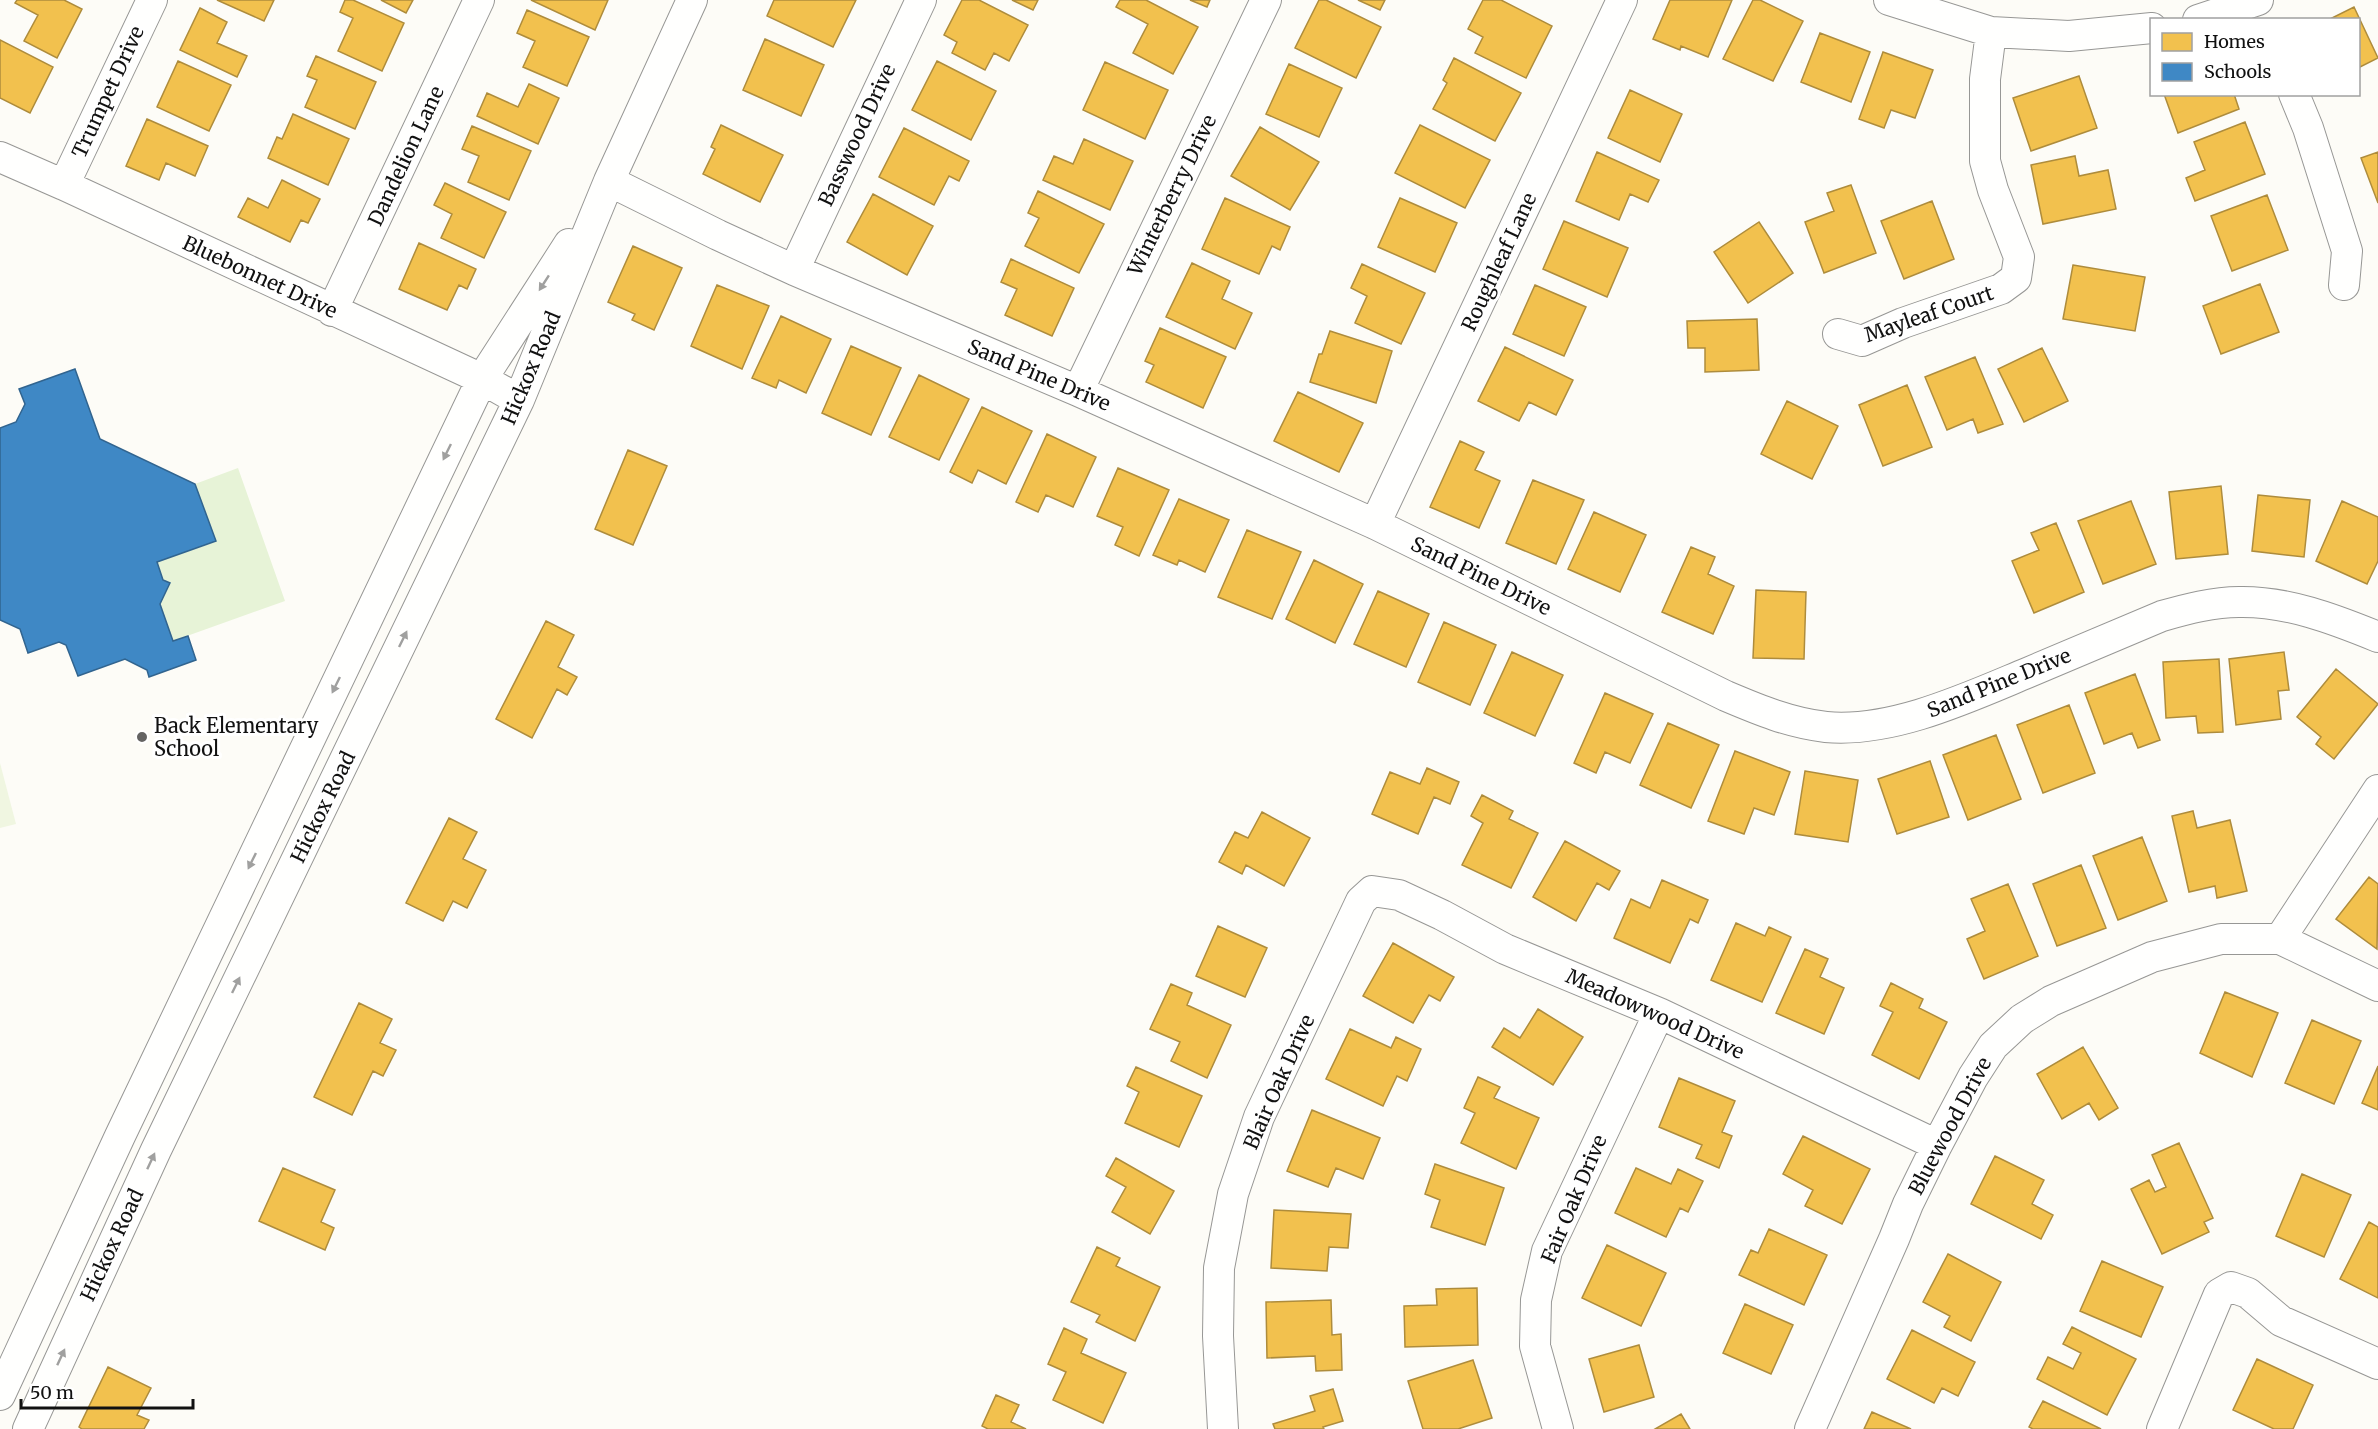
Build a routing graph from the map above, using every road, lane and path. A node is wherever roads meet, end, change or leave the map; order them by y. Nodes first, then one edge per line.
1 (152, 0) edge
2 (479, 0) edge
3 (692, 0) edge
4 (921, 0) edge
5 (1266, 0) edge
6 (1622, 0) edge
7 (1889, 0) edge
8 (2257, 0) edge
9 (2204, 18) edge
10 (2263, 18) edge
11 (2150, 28) edge
12 (1992, 32) junction
13 (2295, 96) edge
14 (0, 157) edge
15 (609, 181) junction
16 (64, 185) junction
17 (794, 270) junction
18 (2344, 285) dead end
19 (332, 311) junction
20 (1838, 334) dead end
21 (482, 379) junction
22 (1078, 391) junction
23 (519, 400) junction
24 (1375, 524) junction
25 (2378, 637) edge
26 (356, 642) junction
27 (2378, 790) edge
28 (287, 881) junction
29 (1372, 891) joint
30 (225, 917) junction
31 (261, 933) junction
32 (2280, 939) junction
33 (2378, 986) edge
34 (1659, 1013) junction
35 (1937, 1145) junction
36 (2378, 1364) edge
37 (0, 1395) edge
38 (28, 1429) edge
39 (1223, 1429) edge
40 (1558, 1429) edge
41 (1810, 1429) edge
42 (2162, 1429) edge

1 - 16 street, Trumpet Drive
2 - 19 street, Dandelion Lane
3 - 15 street, Hickox Road
4 - 17 street, Basswood Drive
5 - 22 street, Winterberry Drive
6 - 24 street, Roughleaf Lane
7 - 12 street
8 - 9 street
8 - 10 street
11 - 12 street
12 - 20 street, Mayleaf Court
13 - 18 street
14 - 16 street, Bluebonnet Drive
15 - 17 street, Sand Pine Drive
15 -> 21 street, Hickox Road
15 - 23 street, Hickox Road
16 - 19 street, Bluebonnet Drive
17 - 22 street, Sand Pine Drive
19 - 21 street, Bluebonnet Drive
21 - 23 street, Bluebonnet Drive
21 -> 26 street, Hickox Road
22 - 24 street, Sand Pine Drive
28 -> 23 street, Hickox Road
24 - 25 street, Sand Pine Drive
26 - 28 street
26 -> 30 street, Hickox Road
27 - 32 street
28 - 31 street, Hickox Road
29 - 34 street, Meadowwood Drive
29 - 39 street, Blair Oak Drive
30 - 31 street
30 - 37 street, Hickox Road
38 -> 31 street, Hickox Road
32 - 33 street, Bluewood Drive
32 - 35 street, Bluewood Drive
34 - 35 street, Meadowwood Drive
34 - 40 street, Fair Oak Drive
35 - 41 street, Bluewood Drive
36 - 42 street

